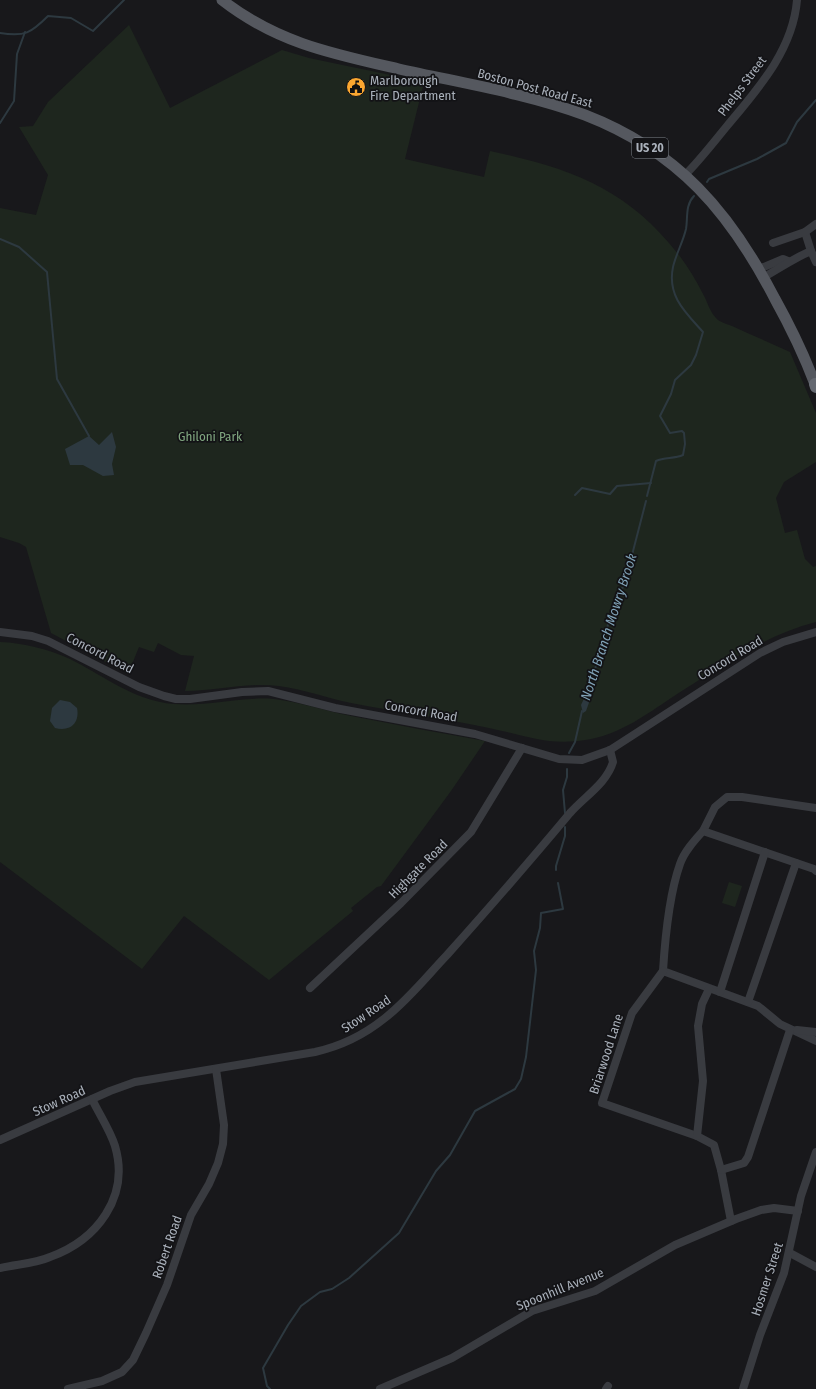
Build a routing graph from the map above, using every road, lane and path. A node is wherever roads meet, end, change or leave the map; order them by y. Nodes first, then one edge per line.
1 (222, 0) edge
2 (797, 0) edge
3 (685, 175) junction
4 (816, 224) edge
5 (805, 232) junction
6 (773, 243) dead end
7 (811, 251) junction
8 (816, 262) edge
9 (762, 273) junction
10 (816, 385) edge
11 (0, 632) edge
12 (816, 632) edge
13 (522, 748) junction
14 (610, 750) junction
15 (816, 808) edge
16 (703, 832) junction
17 (765, 852) junction
18 (796, 863) junction
19 (816, 871) edge
20 (663, 971) junction
21 (310, 988) dead end
22 (709, 989) junction
23 (720, 992) junction
24 (748, 1002) junction
25 (790, 1030) junction
26 (816, 1032) edge
27 (816, 1041) edge
28 (216, 1069) junction
29 (92, 1099) junction
30 (697, 1136) junction
31 (0, 1140) edge
32 (816, 1153) edge
33 (721, 1170) junction
34 (798, 1211) junction
35 (731, 1221) junction
36 (790, 1253) junction
37 (816, 1267) edge
38 (0, 1268) edge
39 (68, 1389) edge
40 (380, 1389) edge
41 (743, 1389) edge

1 - 3 main road, Boston Post Road East / US 20
2 - 3 street, Phelps Street
3 - 9 main road, Boston Post Road East / US 20
4 - 5 street
5 - 6 street
5 - 7 street
7 - 8 street
7 - 9 street
9 - 10 main road, Boston Post Road East / US 20
11 - 13 street, Concord Road
12 - 14 street, Concord Road
13 - 14 street, Concord Road
13 - 21 street, Highgate Road
14 - 28 street, Stow Road
15 - 16 street
16 - 17 street
16 - 20 street
17 - 18 street
17 - 23 street
18 - 19 street
18 - 24 street
20 - 22 street
20 - 30 street, Briarwood Lane
22 - 23 street
22 - 30 street
23 - 24 street
24 - 25 street
25 - 26 street
25 - 27 street
25 - 33 street
28 - 29 street, Stow Road
28 - 39 street, Robert Road
29 - 31 street, Stow Road
29 - 38 street
30 - 33 street, Briarwood Lane
32 - 34 street, Hosmer Street
33 - 35 street, Briarwood Lane
34 - 35 street, Spoonhill Avenue
34 - 36 street, Hosmer Street
35 - 40 street, Spoonhill Avenue
36 - 37 street
36 - 41 street, Hosmer Street

